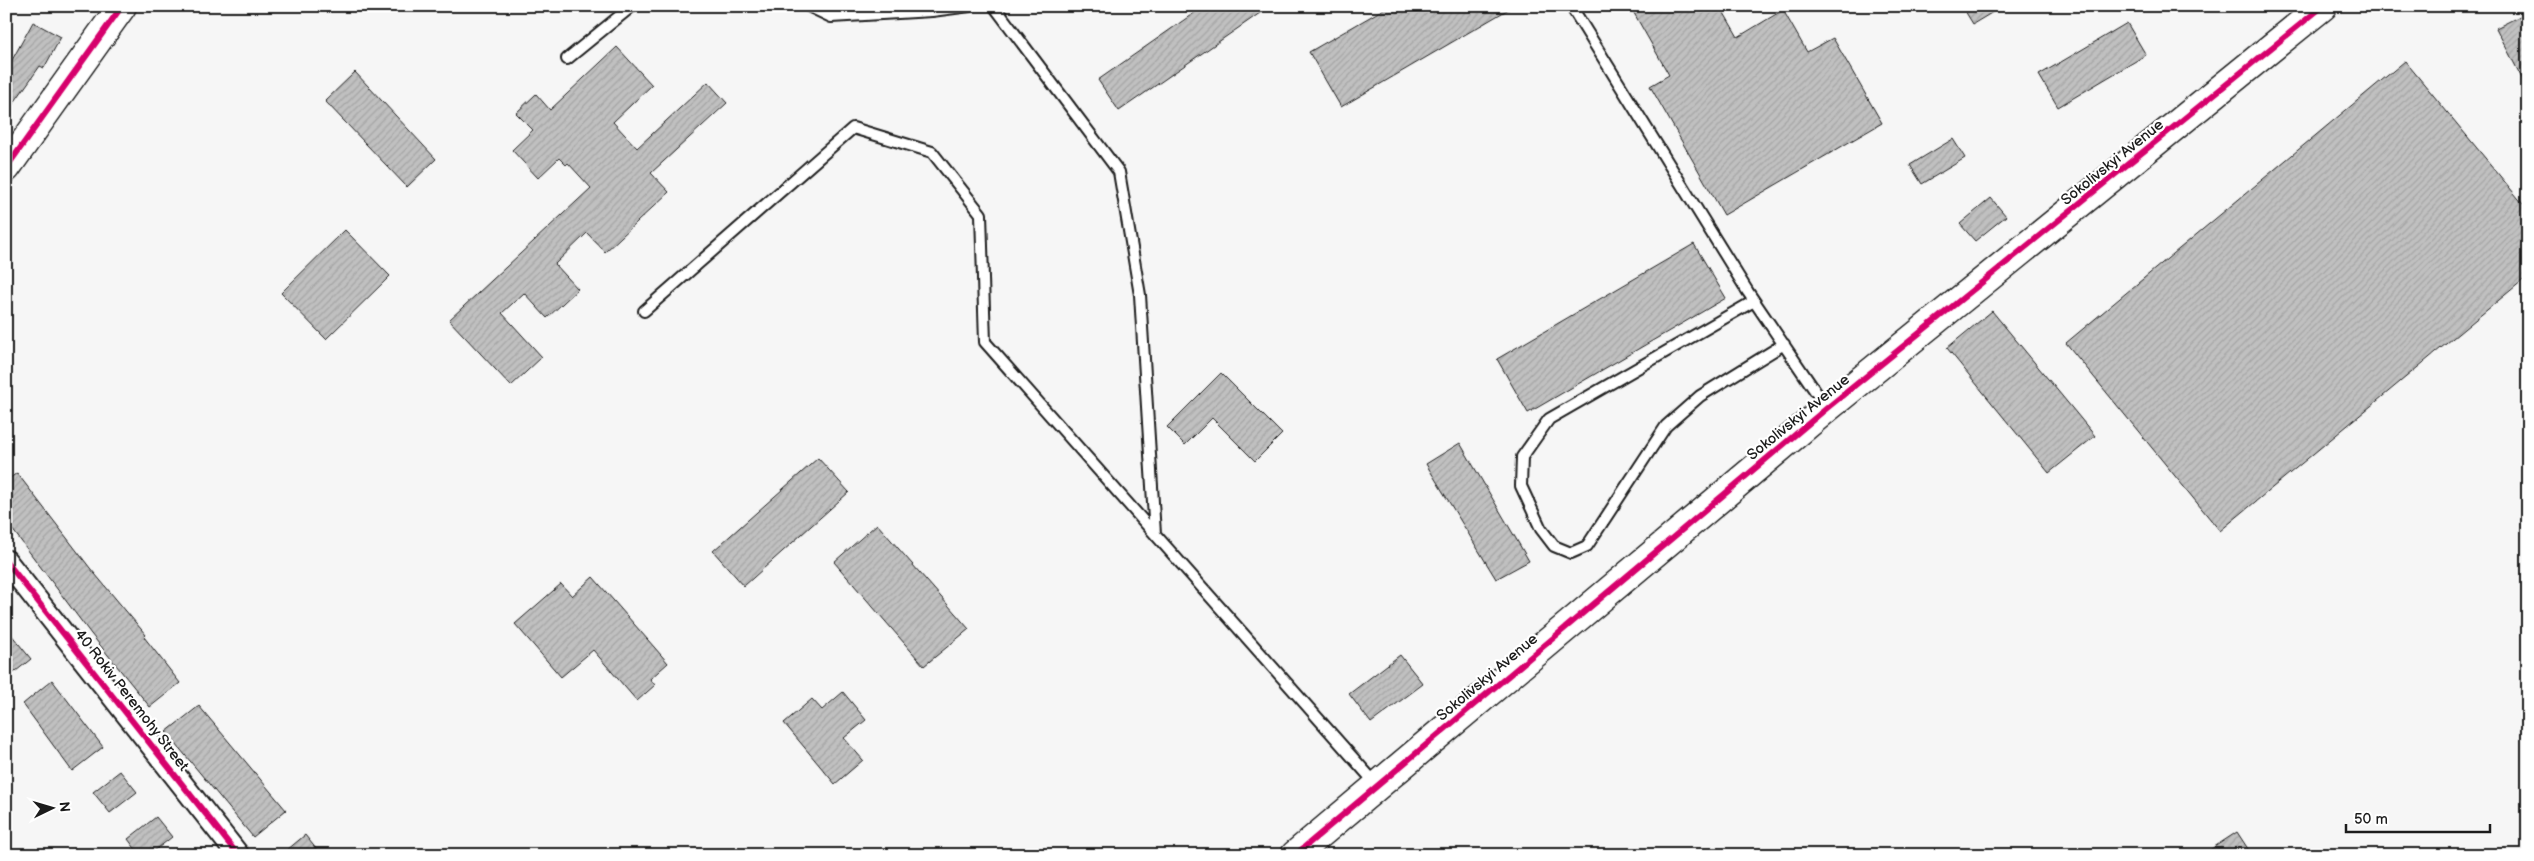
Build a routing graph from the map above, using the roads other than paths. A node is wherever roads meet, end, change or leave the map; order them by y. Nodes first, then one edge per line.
1 (122, 6) edge
2 (632, 6) edge
3 (808, 6) edge
4 (970, 6) edge
5 (994, 6) edge
6 (1571, 6) edge
7 (2323, 6) edge
8 (567, 59) dead end
9 (6, 168) edge
10 (1754, 300) junction
11 (644, 311) dead end
12 (1784, 344) junction
13 (1827, 408) junction
14 (1154, 534) junction
15 (6, 561) edge
16 (1378, 786) junction
17 (238, 855) edge
18 (1295, 855) edge

1 - 9 street
2 - 8 lane
3 - 4 lane
5 - 14 lane
6 - 10 lane
7 - 13 street, Sokolivskyi Avenue
10 - 12 lane
10 - 12 lane
11 - 14 lane
12 - 13 lane
13 - 16 street, Sokolivskyi Avenue
14 - 16 lane
15 - 17 street, 40 Rokiv Peremohy Street
16 - 18 street, Sokolivskyi Avenue

